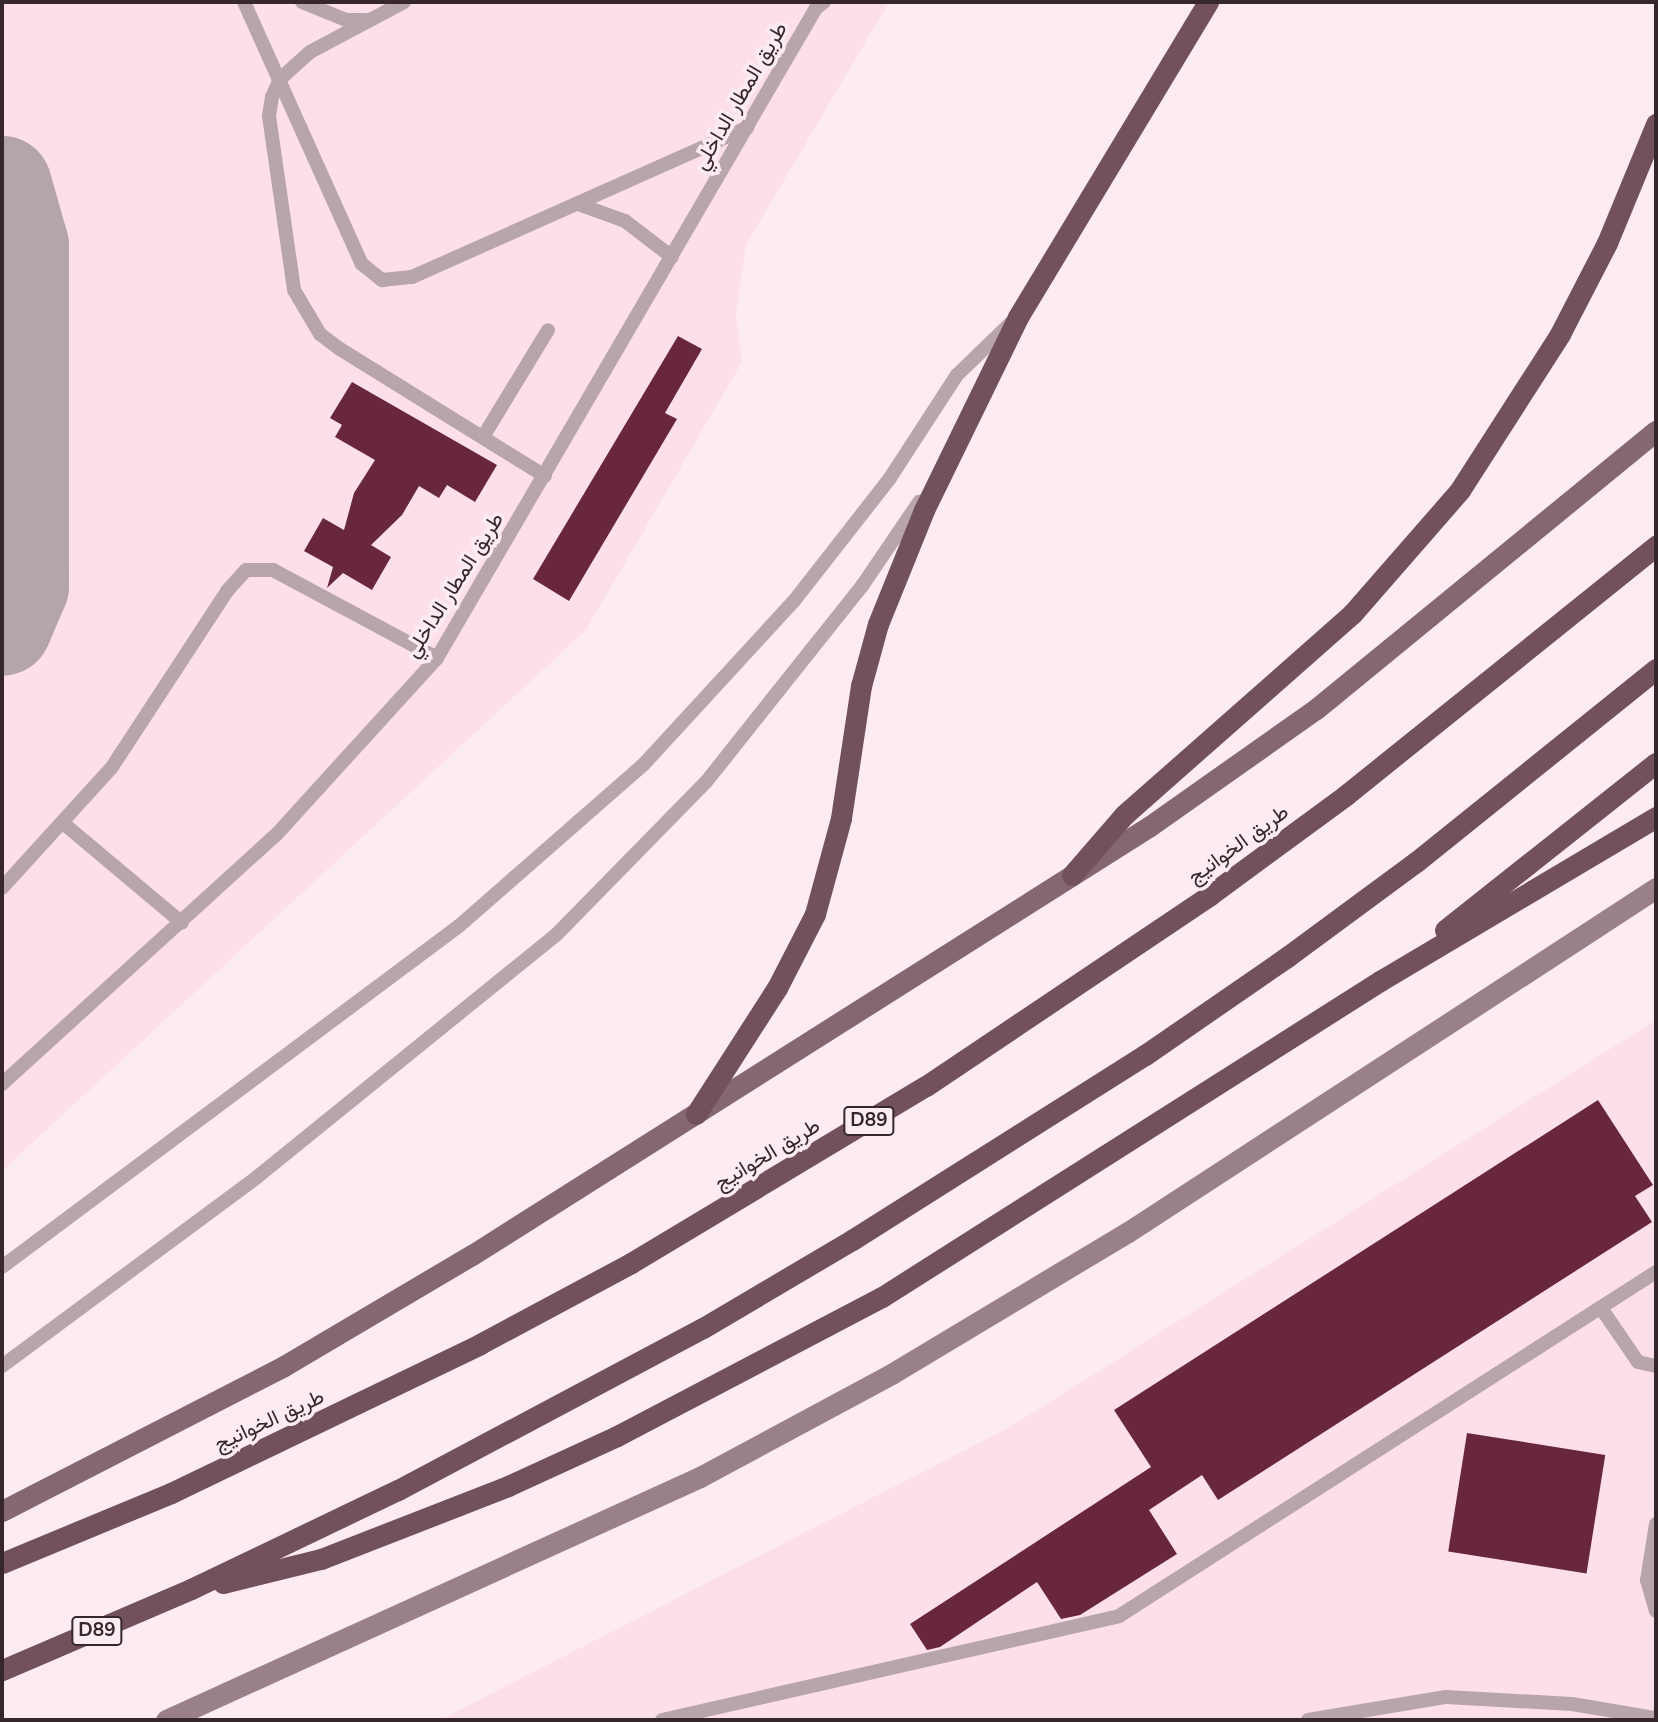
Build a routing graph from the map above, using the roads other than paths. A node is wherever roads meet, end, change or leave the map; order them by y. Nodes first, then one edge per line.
1 (244, 2) edge
2 (302, 2) edge
3 (404, 2) edge
4 (1208, 2) edge
5 (815, 3) edge
6 (370, 20) junction
7 (280, 79) junction
8 (1656, 124) edge
9 (747, 128) junction
10 (578, 204) junction
11 (672, 257) junction
12 (1018, 317) junction
13 (548, 330) dead end
14 (1656, 430) edge
15 (483, 437) junction
16 (951, 454) junction
17 (545, 476) junction
18 (1656, 547) edge
19 (438, 658) junction
20 (1656, 668) edge
21 (1656, 763) edge
22 (1656, 817) edge
23 (63, 823) junction
24 (1072, 875) junction
25 (2, 888) edge
26 (1656, 888) edge
27 (182, 923) junction
28 (1380, 981) junction
29 (2, 1084) edge
30 (696, 1114) junction
31 (2, 1267) edge
32 (1656, 1272) edge
33 (1601, 1308) junction
34 (2, 1366) edge
35 (1656, 1366) edge
36 (2, 1511) edge
37 (1656, 1524) edge
38 (2, 1563) edge
39 (191, 1590) junction
40 (1656, 1611) edge
41 (2, 1670) edge
42 (1656, 1718) edge
43 (166, 1720) edge
44 (662, 1720) edge
45 (1308, 1720) edge

1 - 7 lane
2 - 6 lane
3 - 6 lane
4 - 12 highway
5 - 9 lane, طريق المطار الداخلي
6 - 7 lane
7 - 10 lane
7 - 15 lane
8 - 24 highway
9 - 10 lane
9 - 11 lane, طريق المطار الداخلي
10 - 11 lane
11 - 17 lane, طريق المطار الداخلي
12 - 16 highway
12 - 31 lane
13 - 15 lane
14 - 24 main road
15 - 17 lane
16 - 30 highway
16 - 34 lane
17 - 19 lane, طريق المطار الداخلي
18 - 38 highway, طريق الخوانيج / D89
19 - 23 lane
19 - 27 lane, طريق المطار الداخلي
20 - 39 highway, D89
21 - 28 highway
22 - 28 highway
23 - 25 lane
23 - 27 lane
24 - 30 main road
26 - 43 street
27 - 29 lane, طريق المطار الداخلي
28 - 39 highway
30 - 36 main road
32 - 33 lane
33 - 35 lane
33 - 44 lane
37 - 40 lane
39 - 41 highway, D89
42 - 45 lane

